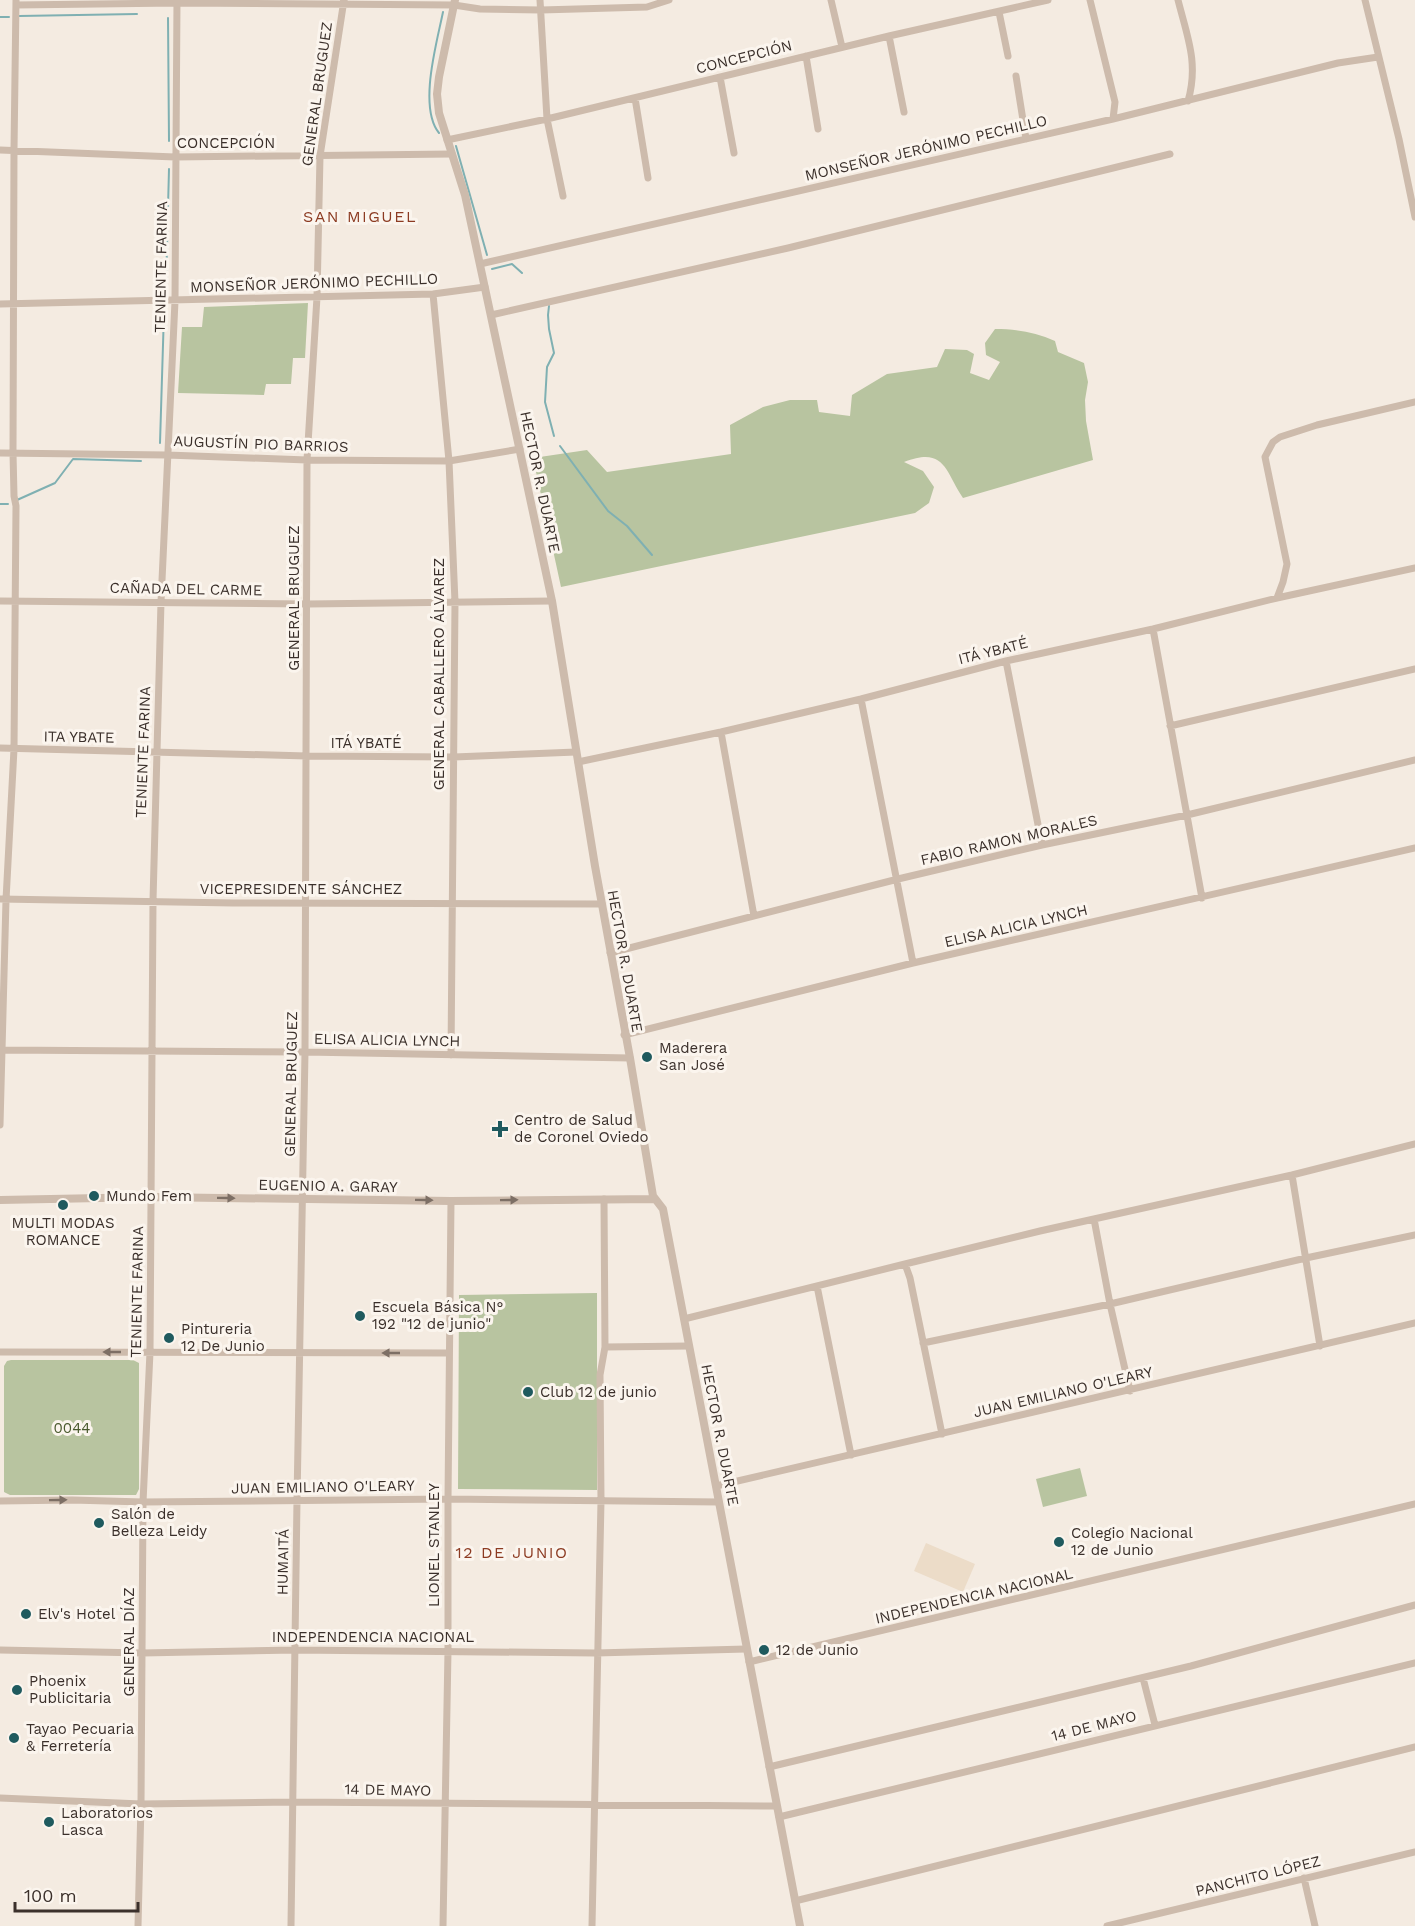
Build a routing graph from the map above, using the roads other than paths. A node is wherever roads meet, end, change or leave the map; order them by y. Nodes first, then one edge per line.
1 (540, 0) edge
2 (669, 0) edge
3 (831, 0) edge
4 (1048, 0) edge
5 (1090, 0) edge
6 (1178, 0) edge
7 (1365, 0) edge
8 (16, 2) edge
9 (177, 2) edge
10 (344, 2) edge
11 (455, 3) edge
12 (541, 10) junction
13 (999, 12) junction
14 (889, 36) junction
15 (842, 47) junction
16 (806, 56) junction
17 (1008, 56) dead end
18 (1378, 57) junction
19 (1016, 76) dead end
20 (720, 77) junction
21 (635, 98) junction
22 (1188, 101) junction
23 (904, 112) dead end
24 (548, 119) junction
25 (1113, 119) junction
26 (818, 129) dead end
27 (1026, 139) junction
28 (447, 140) junction
29 (0, 150) edge
30 (14, 150) junction
31 (734, 153) dead end
32 (452, 154) junction
33 (1170, 154) dead end
34 (320, 156) junction
35 (175, 158) junction
36 (648, 178) dead end
37 (563, 196) dead end
38 (1413, 201) edge
39 (1415, 217) edge
40 (480, 264) junction
41 (485, 287) junction
42 (433, 294) junction
43 (317, 297) junction
44 (175, 301) junction
45 (13, 303) junction
46 (0, 304) edge
47 (491, 315) junction
48 (1415, 402) edge
49 (520, 449) junction
50 (0, 453) edge
51 (13, 453) junction
52 (167, 455) junction
53 (307, 460) junction
54 (449, 461) junction
55 (1415, 568) edge
56 (1276, 598) junction
57 (0, 601) edge
58 (16, 601) junction
59 (552, 601) junction
60 (161, 602) junction
61 (455, 602) junction
62 (308, 604) junction
63 (1153, 629) junction
64 (1006, 661) junction
65 (1415, 669) edge
66 (861, 699) junction
67 (1170, 726) junction
68 (721, 732) junction
69 (0, 748) edge
70 (14, 748) junction
71 (157, 752) junction
72 (576, 752) junction
73 (307, 756) junction
74 (453, 757) junction
75 (1415, 760) edge
76 (578, 762) junction
77 (1187, 815) junction
78 (1042, 845) junction
79 (1415, 848) edge
80 (898, 879) junction
81 (1202, 898) junction
82 (3, 900) edge
83 (153, 902) junction
84 (306, 903) junction
85 (453, 903) junction
86 (602, 904) junction
87 (754, 916) junction
88 (610, 953) junction
89 (913, 963) junction
90 (624, 1035) junction
91 (1, 1050) edge
92 (153, 1051) junction
93 (305, 1052) junction
94 (451, 1055) junction
95 (630, 1058) junction
96 (0, 1125) edge
97 (1415, 1144) edge
98 (1292, 1175) junction
99 (151, 1197) junction
100 (303, 1199) junction
101 (604, 1199) junction
102 (655, 1199) junction
103 (0, 1200) edge
104 (451, 1201) junction
105 (1094, 1219) junction
106 (1415, 1235) edge
107 (1306, 1258) junction
108 (905, 1264) junction
109 (817, 1286) junction
110 (1110, 1304) junction
111 (684, 1319) junction
112 (1415, 1323) edge
113 (923, 1343) junction
114 (689, 1346) junction
115 (1320, 1346) junction
116 (605, 1347) junction
117 (0, 1352) edge
118 (150, 1352) junction
119 (300, 1353) junction
120 (449, 1353) junction
121 (1130, 1391) junction
122 (942, 1434) junction
123 (851, 1455) junction
124 (716, 1486) junction
125 (448, 1499) junction
126 (297, 1500) junction
127 (0, 1501) edge
128 (601, 1501) junction
129 (144, 1502) junction
130 (719, 1502) junction
131 (1415, 1504) edge
132 (1415, 1605) edge
133 (746, 1649) junction
134 (0, 1650) edge
135 (295, 1650) junction
136 (448, 1651) junction
137 (142, 1653) junction
138 (597, 1653) junction
139 (749, 1662) junction
140 (1415, 1663) edge
141 (1143, 1678) junction
142 (1155, 1725) junction
143 (1415, 1747) edge
144 (769, 1767) junction
145 (0, 1798) edge
146 (294, 1802) junction
147 (141, 1804) junction
148 (445, 1804) junction
149 (594, 1805) junction
150 (776, 1806) junction
151 (779, 1817) junction
152 (1415, 1852) edge
153 (1304, 1878) junction
154 (795, 1901) junction
155 (138, 1926) edge
156 (291, 1926) edge
157 (443, 1926) edge
158 (592, 1926) edge
159 (800, 1926) edge
160 (1107, 1926) edge
161 (1315, 1926) edge

1 - 12 street
2 - 12 street
3 - 15 street
4 - 13 street, CONCEPCIÓN
5 - 25 street
6 - 22 street
7 - 18 street
8 - 9 street
8 - 30 street
9 - 10 street
9 - 35 street, TENIENTE FARINA
10 - 11 street
10 - 34 street, GENERAL BRUGUEZ
11 - 12 street
11 - 28 street, HECTOR R. DUARTE
12 - 24 street
13 - 14 street, CONCEPCIÓN
13 - 17 street
14 - 15 street, CONCEPCIÓN
14 - 23 street
15 - 16 street, CONCEPCIÓN
16 - 20 street, CONCEPCIÓN
16 - 26 street
18 - 22 street, MONSEÑOR JERÓNIMO PECHILLO
18 - 38 street
19 - 27 street
20 - 21 street, CONCEPCIÓN
20 - 31 street
21 - 24 street, CONCEPCIÓN
21 - 36 street
22 - 25 street, MONSEÑOR JERÓNIMO PECHILLO
24 - 28 street, CONCEPCIÓN
24 - 37 street
25 - 27 street, MONSEÑOR JERÓNIMO PECHILLO
27 - 40 street, MONSEÑOR JERÓNIMO PECHILLO
28 - 32 street, HECTOR R. DUARTE
29 - 30 street, CONCEPCIÓN
30 - 35 street, CONCEPCIÓN
30 - 45 street
32 - 34 street, CONCEPCIÓN
32 - 40 street, HECTOR R. DUARTE
33 - 47 street
34 - 35 street, CONCEPCIÓN
34 - 43 street, GENERAL BRUGUEZ
35 - 44 street, TENIENTE FARINA
38 - 39 street
40 - 41 street, HECTOR R. DUARTE
41 - 42 street, MONSEÑOR JERÓNIMO PECHILLO
41 - 47 street, HECTOR R. DUARTE
42 - 43 street, MONSEÑOR JERÓNIMO PECHILLO
42 - 54 street, GENERAL CABALLERO ÁLVAREZ
43 - 44 street, MONSEÑOR JERÓNIMO PECHILLO
43 - 53 street, GENERAL BRUGUEZ
44 - 45 street, MONSEÑOR JERÓNIMO PECHILLO
44 - 52 street, TENIENTE FARINA
45 - 46 street, MONSEÑOR JERÓNIMO PECHILLO
45 - 51 street
47 - 49 street, HECTOR R. DUARTE
48 - 56 street
49 - 54 street, AUGUSTÍN PIO BARRIOS
49 - 59 street, HECTOR R. DUARTE
50 - 51 street, AUGUSTÍN PIO BARRIOS
51 - 52 street, AUGUSTÍN PIO BARRIOS
51 - 58 street
52 - 53 street, AUGUSTÍN PIO BARRIOS
52 - 60 street, TENIENTE FARINA
53 - 54 street, AUGUSTÍN PIO BARRIOS
53 - 62 street, GENERAL BRUGUEZ
54 - 61 street, GENERAL CABALLERO ÁLVAREZ
55 - 56 street, ITÁ YBATÉ
56 - 63 street, ITÁ YBATÉ
57 - 58 street, CAÑADA DEL CARME
58 - 60 street, CAÑADA DEL CARME
58 - 70 street
59 - 61 street, CAÑADA DEL CARME
59 - 72 street, HECTOR R. DUARTE
60 - 62 street, CAÑADA DEL CARME
60 - 71 street, TENIENTE FARINA
61 - 62 street, CAÑADA DEL CARME
61 - 74 street, GENERAL CABALLERO ÁLVAREZ
62 - 73 street, GENERAL BRUGUEZ
63 - 64 street, ITÁ YBATÉ
63 - 67 street
64 - 66 street, ITÁ YBATÉ
64 - 78 street
65 - 67 street
66 - 68 street, ITÁ YBATÉ
66 - 80 street
67 - 77 street
68 - 76 street, ITÁ YBATÉ
68 - 87 street
69 - 70 street, ITA YBATE
70 - 71 street, ITA YBATE
70 - 82 street
71 - 73 street, ITÁ YBATÉ
71 - 83 street, TENIENTE FARINA
72 - 74 street, ITÁ YBATÉ
72 - 76 street, HECTOR R. DUARTE
73 - 74 street, ITÁ YBATÉ
73 - 84 street, GENERAL BRUGUEZ
74 - 85 street, GENERAL CABALLERO ÁLVAREZ
75 - 77 street, FABIO RAMON MORALES
76 - 86 street, HECTOR R. DUARTE
77 - 78 street, FABIO RAMON MORALES
77 - 81 street
78 - 80 street, FABIO RAMON MORALES
79 - 81 street, ELISA ALICIA LYNCH
80 - 87 street, FABIO RAMON MORALES
80 - 89 street
81 - 89 street, ELISA ALICIA LYNCH
82 - 83 street, VICEPRESIDENTE SÁNCHEZ
82 - 91 street
83 - 84 street, VICEPRESIDENTE SÁNCHEZ
83 - 92 street, TENIENTE FARINA
84 - 85 street, VICEPRESIDENTE SÁNCHEZ
84 - 93 street, GENERAL BRUGUEZ
85 - 86 street, VICEPRESIDENTE SÁNCHEZ
85 - 94 street, GENERAL CABALLERO ÁLVAREZ
86 - 88 street, HECTOR R. DUARTE
87 - 88 street, FABIO RAMON MORALES
88 - 90 street, HECTOR R. DUARTE
89 - 90 street, ELISA ALICIA LYNCH
90 - 95 street, HECTOR R. DUARTE
91 - 92 street, ELISA ALICIA LYNCH
91 - 96 street
92 - 93 street, ELISA ALICIA LYNCH
92 - 99 street, TENIENTE FARINA
93 - 94 street, ELISA ALICIA LYNCH
93 - 100 street, GENERAL BRUGUEZ
94 - 95 street, ELISA ALICIA LYNCH
95 - 102 street, HECTOR R. DUARTE
97 - 98 street
98 - 105 street
98 - 107 street
99 -> 100 street, EUGENIO A. GARAY
99 - 103 street, EUGENIO A. GARAY
99 - 118 street, TENIENTE FARINA
100 -> 104 street, EUGENIO A. GARAY
100 - 119 street, HUMAITÁ
101 - 102 street, EUGENIO A. GARAY
104 -> 101 street, EUGENIO A. GARAY
101 - 116 street
102 - 111 street, HECTOR R. DUARTE
104 - 120 street, LIONEL STANLEY
105 - 108 street
105 - 110 street
106 - 107 street
107 - 110 street
107 - 115 street
108 - 109 street
108 - 113 street
109 - 111 street
109 - 123 street
110 - 113 street
110 - 121 street
111 - 114 street, HECTOR R. DUARTE
112 - 115 street, JUAN EMILIANO O'LEARY
113 - 122 street
114 - 116 street
114 - 124 street, HECTOR R. DUARTE
115 - 121 street, JUAN EMILIANO O'LEARY
116 - 128 street
118 -> 117 street
118 - 119 street
118 - 129 street, TENIENTE FARINA
120 -> 119 street
119 - 126 street, HUMAITÁ
120 - 125 street, LIONEL STANLEY
121 - 122 street, JUAN EMILIANO O'LEARY
122 - 123 street, JUAN EMILIANO O'LEARY
123 - 124 street, JUAN EMILIANO O'LEARY
124 - 130 street, HECTOR R. DUARTE
125 - 126 street, JUAN EMILIANO O'LEARY
125 - 128 street, JUAN EMILIANO O'LEARY
125 - 136 street, LIONEL STANLEY
126 - 129 street, JUAN EMILIANO O'LEARY
126 - 135 street, HUMAITÁ
127 -> 129 street, JUAN EMILIANO O'LEARY
128 - 130 street, JUAN EMILIANO O'LEARY
128 - 138 street
129 - 137 street, GENERAL DÍAZ
130 - 133 street, HECTOR R. DUARTE
131 - 139 street, INDEPENDENCIA NACIONAL
132 - 141 street
133 - 138 street, INDEPENDENCIA NACIONAL
133 - 139 street, HECTOR R. DUARTE
134 - 137 street, INDEPENDENCIA NACIONAL
135 - 136 street, INDEPENDENCIA NACIONAL
135 - 137 street, INDEPENDENCIA NACIONAL
135 - 146 street, HUMAITÁ
136 - 138 street, INDEPENDENCIA NACIONAL
136 - 148 street, LIONEL STANLEY
137 - 147 street, GENERAL DÍAZ
138 - 149 street
139 - 144 street, HECTOR R. DUARTE
140 - 142 street, 14 DE MAYO
141 - 142 street
141 - 144 street
142 - 151 street, 14 DE MAYO
143 - 154 street
144 - 150 street, HECTOR R. DUARTE
145 - 147 street, 14 DE MAYO
146 - 147 street, 14 DE MAYO
146 - 148 street, 14 DE MAYO
146 - 156 street, HUMAITÁ
147 - 155 street, GENERAL DÍAZ
148 - 149 street, 14 DE MAYO
148 - 157 street, LIONEL STANLEY
149 - 150 street, 14 DE MAYO
149 - 158 street
150 - 151 street, HECTOR R. DUARTE
151 - 154 street, HECTOR R. DUARTE
152 - 153 street, PANCHITO LÓPEZ
153 - 160 street, PANCHITO LÓPEZ
153 - 161 street
154 - 159 street, HECTOR R. DUARTE

